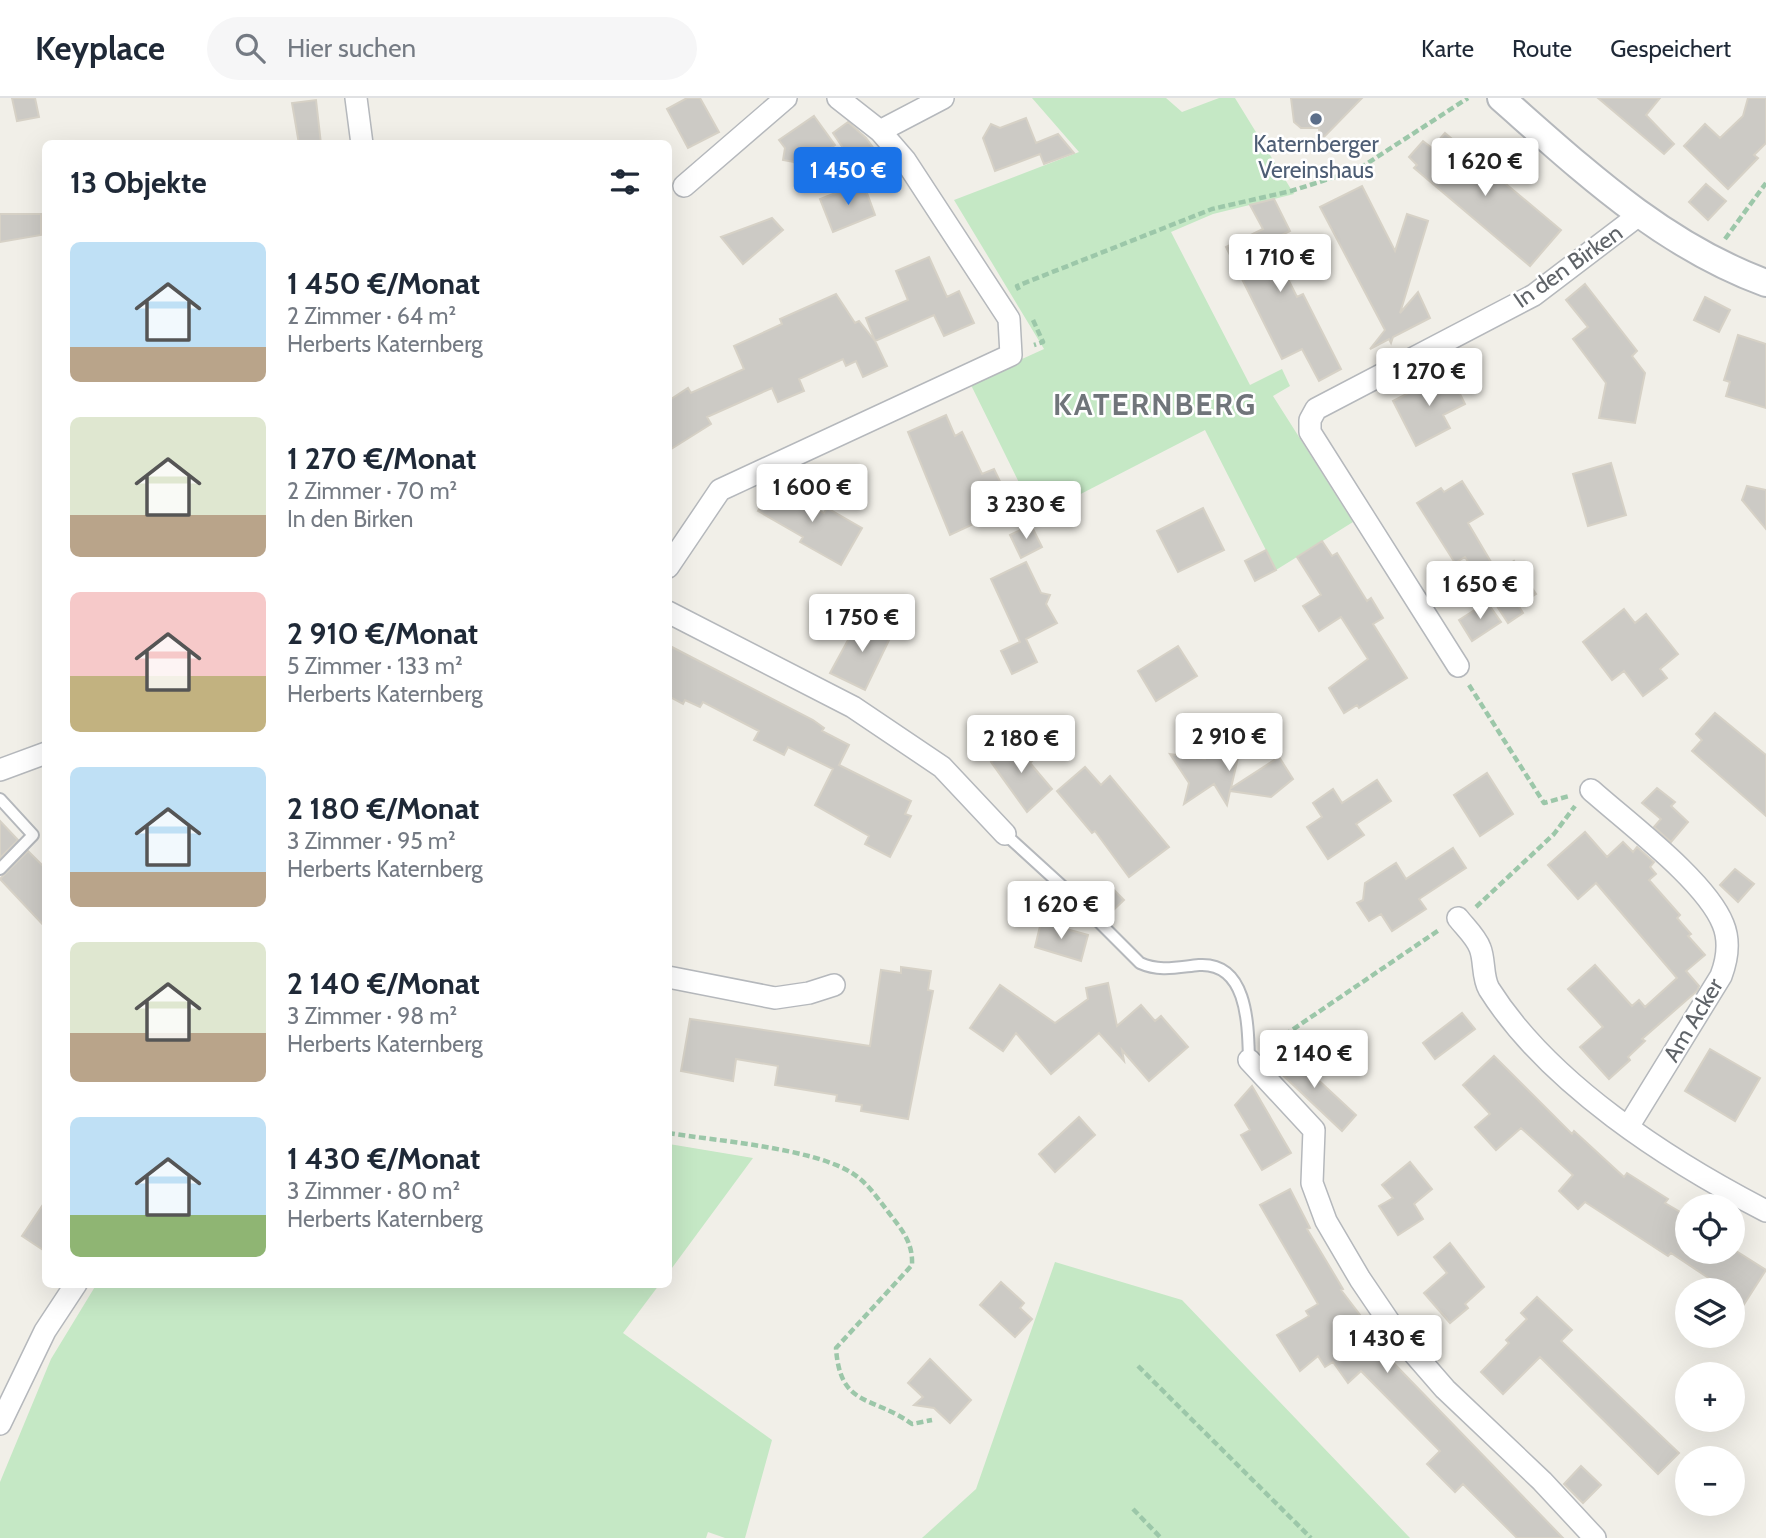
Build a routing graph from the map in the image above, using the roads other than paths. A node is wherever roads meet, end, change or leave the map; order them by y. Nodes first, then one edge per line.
1 (356, 98) edge
2 (786, 98) edge
3 (838, 98) edge
4 (943, 98) edge
5 (1502, 98) edge
6 (880, 131) junction
7 (361, 140) edge
8 (684, 186) dead end
9 (1639, 215) junction
10 (1766, 283) edge
11 (672, 561) edge
12 (672, 614) edge
13 (1458, 666) road end
14 (42, 754) edge
15 (0, 770) edge
16 (1591, 790) dead end
17 (0, 799) edge
18 (1004, 834) joint
19 (0, 869) edge
20 (1458, 918) road end
21 (672, 978) edge
22 (834, 985) dead end
23 (1249, 1060) joint
24 (1628, 1127) junction
25 (1766, 1211) edge
26 (73, 1288) edge
27 (0, 1424) edge
28 (1595, 1538) edge

1 - 7 street
2 - 8 street
3 - 6 street
4 - 6 street
5 - 9 street, In den Birken
6 - 11 street
9 - 10 street, In den Birken
9 - 13 street, In den Birken
12 - 18 street
14 - 15 street
16 - 24 street, Am Acker
17 - 19 lane
18 - 23 lane
20 - 24 street
21 - 22 street
23 - 28 street
24 - 25 street
26 - 27 street

